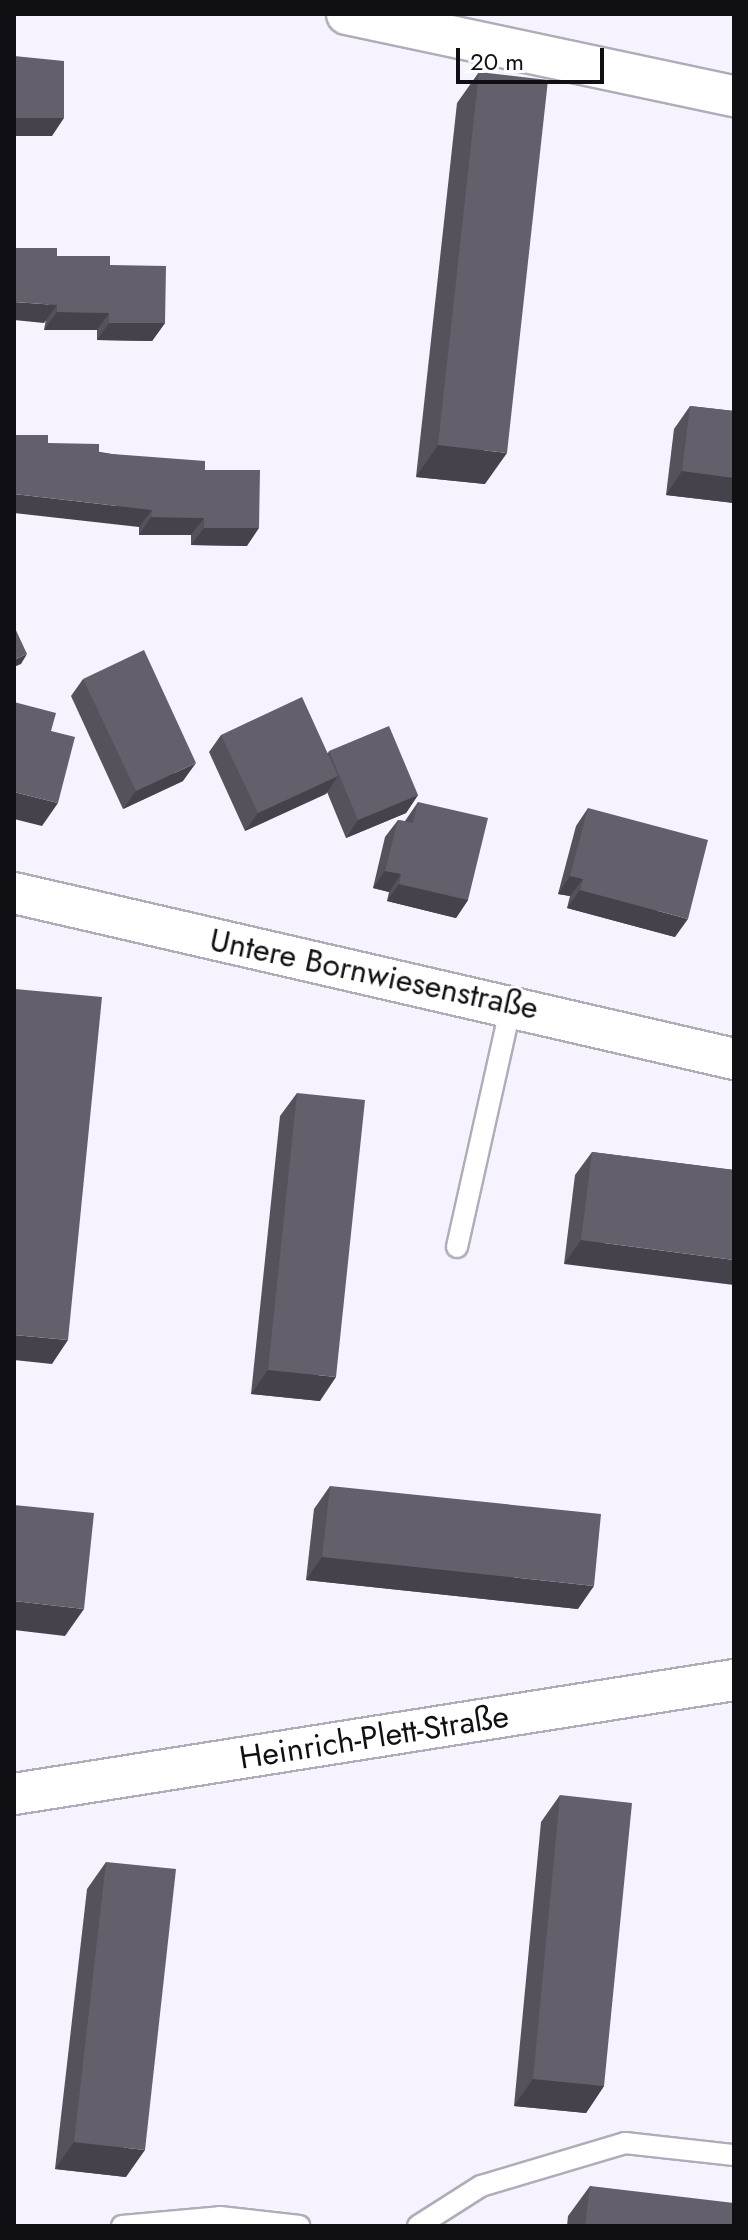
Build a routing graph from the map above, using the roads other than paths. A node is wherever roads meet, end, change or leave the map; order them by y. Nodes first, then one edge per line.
1 (347, 14) edge
2 (734, 96) edge
3 (14, 893) edge
4 (511, 1005) junction
5 (734, 1059) edge
6 (457, 1247) dead end
7 (734, 1680) edge
8 (14, 1794) edge
9 (734, 2155) edge
10 (122, 2226) edge
11 (299, 2226) edge
12 (418, 2226) edge

1 - 2 street
3 - 4 street, Untere Bornwiesenstraße
4 - 5 street, Untere Bornwiesenstraße
4 - 6 lane
7 - 8 street, Heinrich-Plett-Straße
9 - 12 lane
10 - 11 lane

